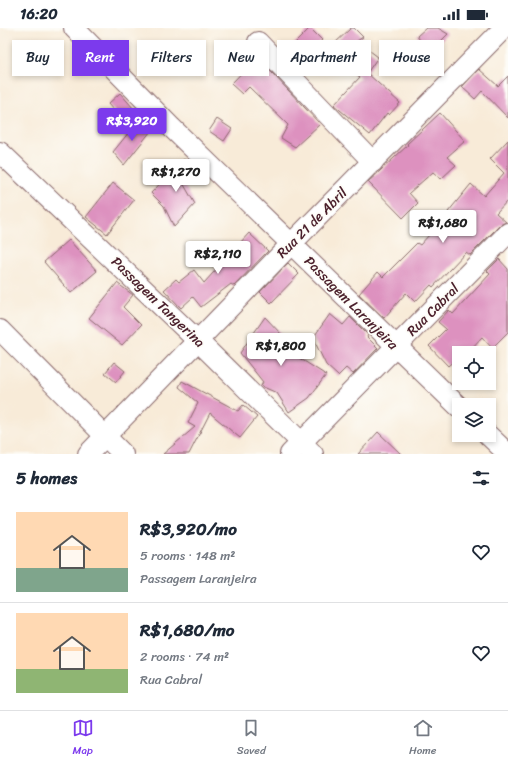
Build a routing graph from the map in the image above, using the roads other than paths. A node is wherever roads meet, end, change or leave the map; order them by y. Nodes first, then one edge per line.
1 (74, 28) edge
2 (499, 35) edge
3 (269, 53) edge
4 (0, 152) edge
5 (373, 162) junction
6 (508, 233) edge
7 (292, 243) junction
8 (0, 330) edge
9 (198, 341) junction
10 (396, 347) junction
11 (452, 400) edge
12 (106, 436) junction
13 (495, 442) edge
14 (302, 450) edge
15 (88, 454) edge
16 (123, 454) edge
17 (508, 454) edge

1 - 7 street, Passagem Laranjeira
2 - 5 street, Rua 21 de Abril
3 - 5 street
4 - 9 street, Passagem Tangerina
5 - 7 street, Rua 21 de Abril
6 - 10 street, Rua Cabral
7 - 9 street, Rua 21 de Abril
7 - 10 street, Passagem Laranjeira
8 - 12 street
9 - 12 street, Rua 21 de Abril
9 - 14 street, Passagem Tangerina
10 - 11 street, Passagem Laranjeira
10 - 14 street, Rua Cabral
12 - 15 street, Rua 21 de Abril
12 - 16 street
13 - 17 street

